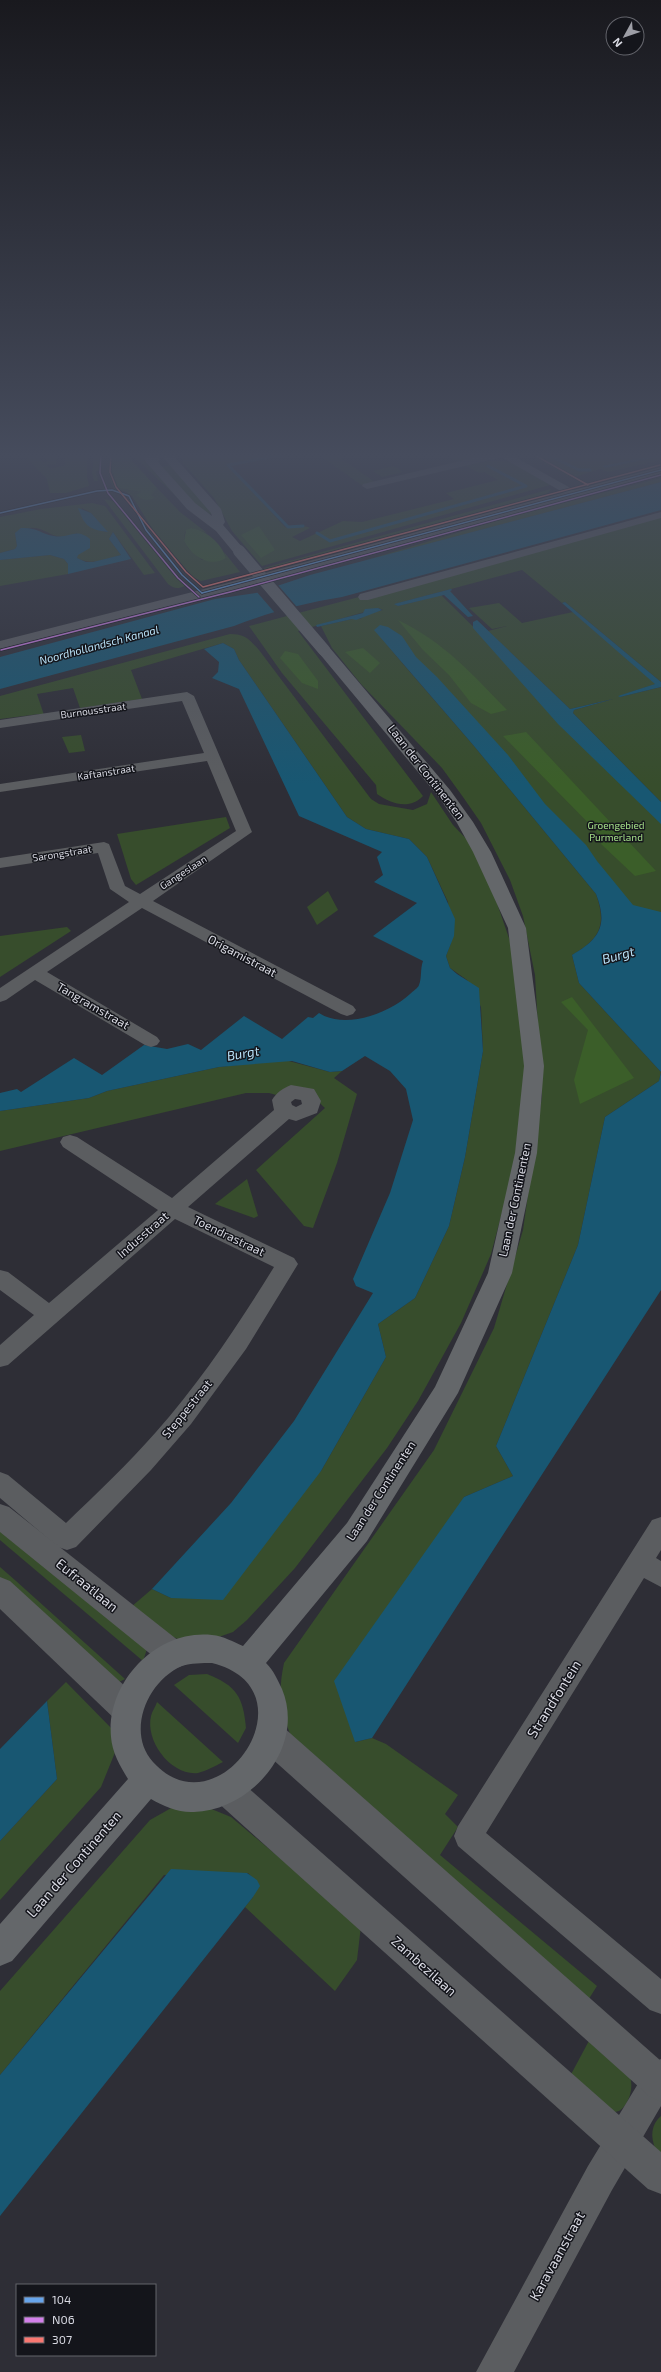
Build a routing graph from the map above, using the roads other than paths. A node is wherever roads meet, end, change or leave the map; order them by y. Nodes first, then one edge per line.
1 (250, 564) edge
2 (315, 564) edge
3 (485, 564) edge
4 (364, 597) dead end
5 (0, 645) edge
6 (187, 696) joint
7 (0, 724) edge
8 (213, 756) junction
9 (0, 788) edge
10 (0, 863) edge
11 (138, 902) junction
12 (36, 973) junction
13 (0, 996) edge
14 (347, 1010) dead end
15 (151, 1040) dead end
16 (286, 1111) dead end
17 (70, 1142) dead end
18 (173, 1209) junction
19 (287, 1264) joint
20 (0, 1278) edge
21 (50, 1315) junction
22 (0, 1358) edge
23 (0, 1483) edge
24 (0, 1516) edge
25 (661, 1528) edge
26 (67, 1539) joint
27 (651, 1569) edge
28 (0, 1590) edge
29 (174, 1655) junction
30 (247, 1664) junction
31 (128, 1710) junction
32 (271, 1737) junction
33 (147, 1780) junction
34 (227, 1790) junction
35 (0, 1949) edge
36 (661, 1999) edge
37 (660, 2080) edge
38 (622, 2141) junction
39 (661, 2176) edge
40 (494, 2372) edge

1 - 30 main road, Laan der Continenten, bridge
2 - 5 main road
3 - 4 street
6 - 7 street, Burnousstraat
6 - 8 street, Gangeslaan
8 - 9 street, Kaftanstraat
8 - 11 street, Gangeslaan
10 - 11 street, Sarongstraat
11 - 12 street, Gangeslaan
11 - 14 street, Origamistraat
12 - 13 street, Gangeslaan
12 - 15 street, Tangramstraat
16 - 18 street, Indusstraat
17 - 18 street, Toendrastraat
18 - 19 street, Toendrastraat
18 - 21 street, Indusstraat
19 - 26 street, Steppestraat
20 - 21 street
21 - 22 street, Indusstraat
23 - 26 street, Eufraatlaan
24 - 29 street, Eufraatlaan
25 - 27 street, Strandfontein
27 - 36 street, Strandfontein
28 - 31 street
29 - 30 main road
29 - 31 main road
30 - 32 main road
31 - 33 main road
32 - 34 main road
32 - 37 street
33 - 34 main road
33 - 35 main road, Laan der Continenten
34 - 38 street, Zambezilaan
37 - 38 street
38 - 39 street, Zambezilaan
38 - 40 street, Karavaanstraat

